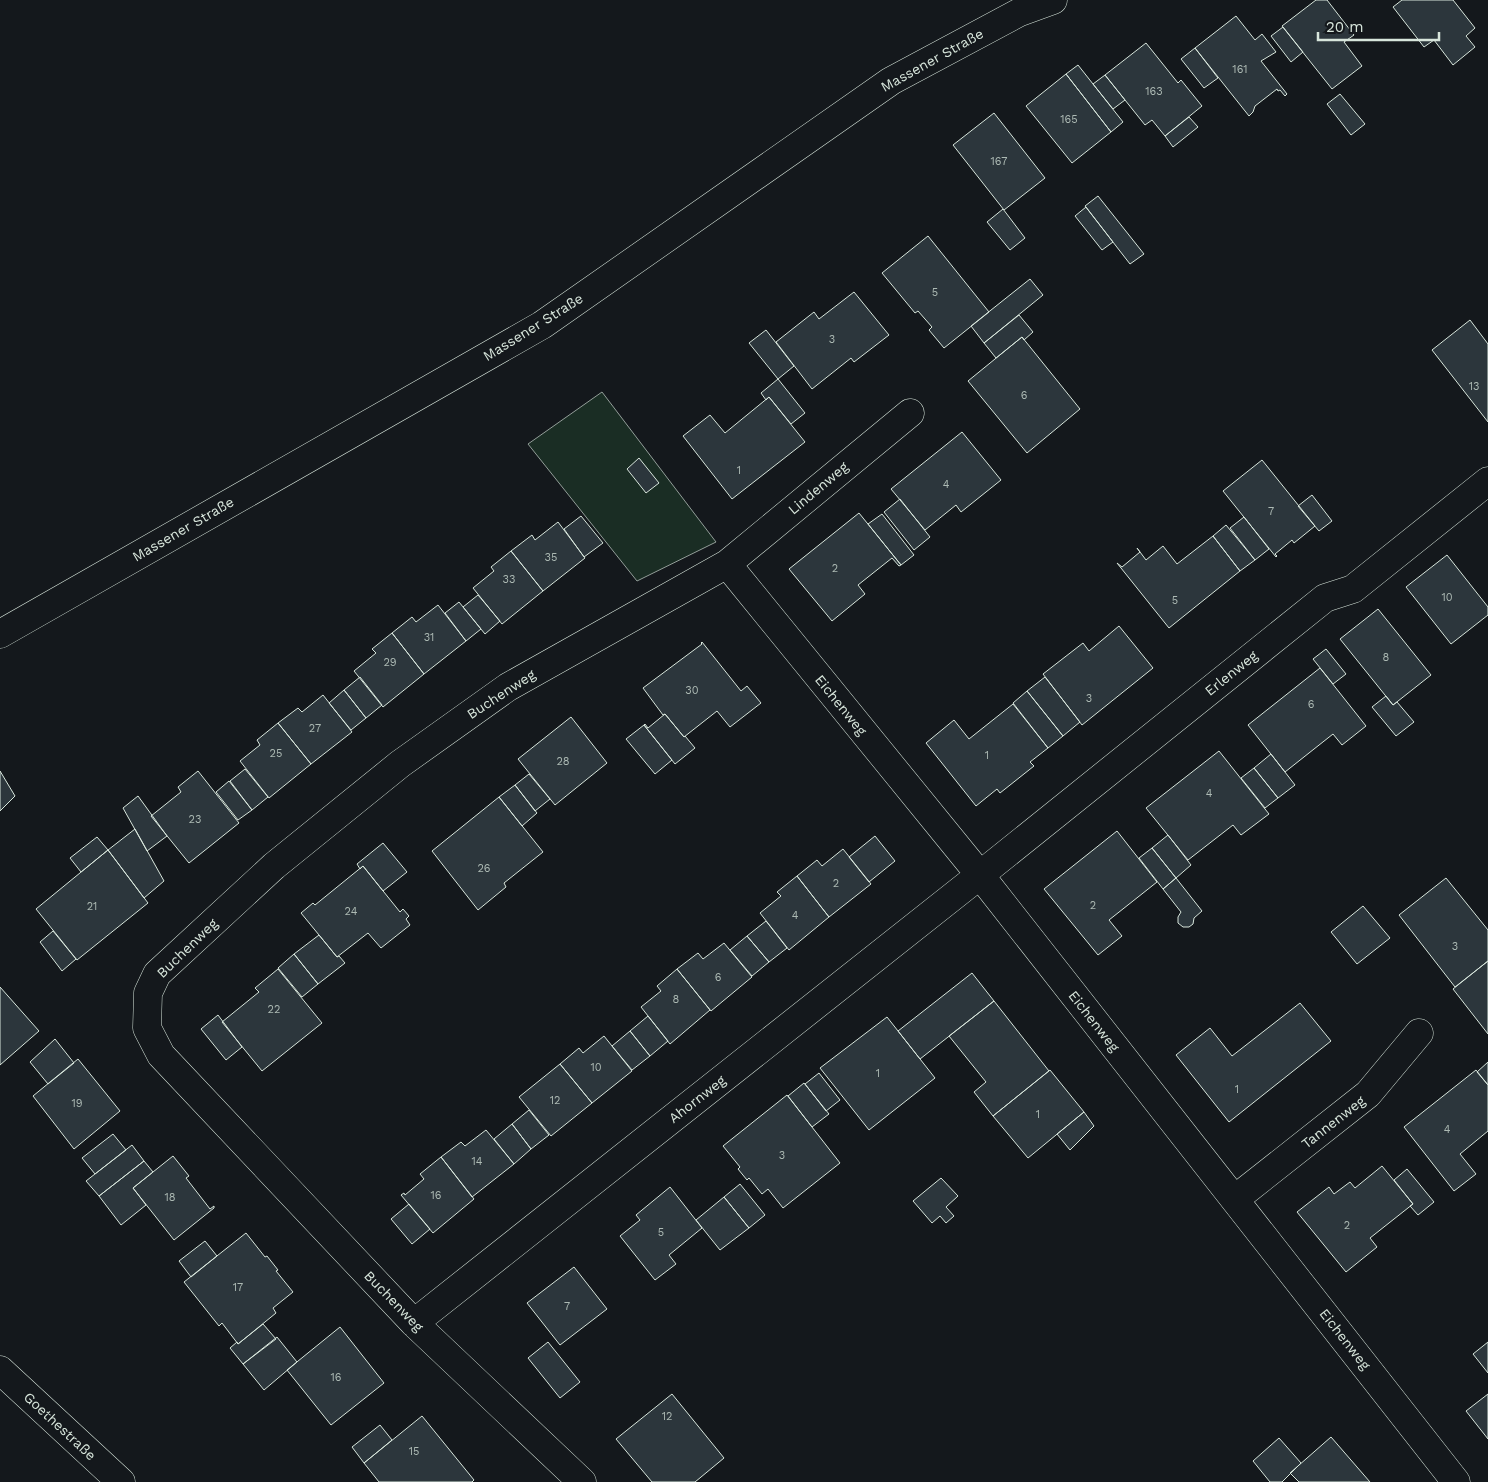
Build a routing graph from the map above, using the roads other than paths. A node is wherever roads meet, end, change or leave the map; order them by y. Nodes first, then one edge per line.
1 (1053, 0) edge
2 (910, 413) dead end
3 (1488, 481) edge
4 (727, 564) junction
5 (0, 634) edge
6 (980, 875) junction
7 (1419, 1033) dead end
8 (1235, 1199) junction
9 (414, 1323) junction
10 (0, 1370) edge
11 (121, 1482) edge
12 (582, 1482) edge
13 (1456, 1482) edge

1 - 5 street, Massener Straße
2 - 4 street, Lindenweg
3 - 6 street, Erlenweg
4 - 6 street, Eichenweg
4 - 9 street, Buchenweg
6 - 8 street, Eichenweg
6 - 9 street, Ahornweg
7 - 8 street, Tannenweg
8 - 13 street, Eichenweg
9 - 12 street, Buchenweg
10 - 11 street, Goethestraße

